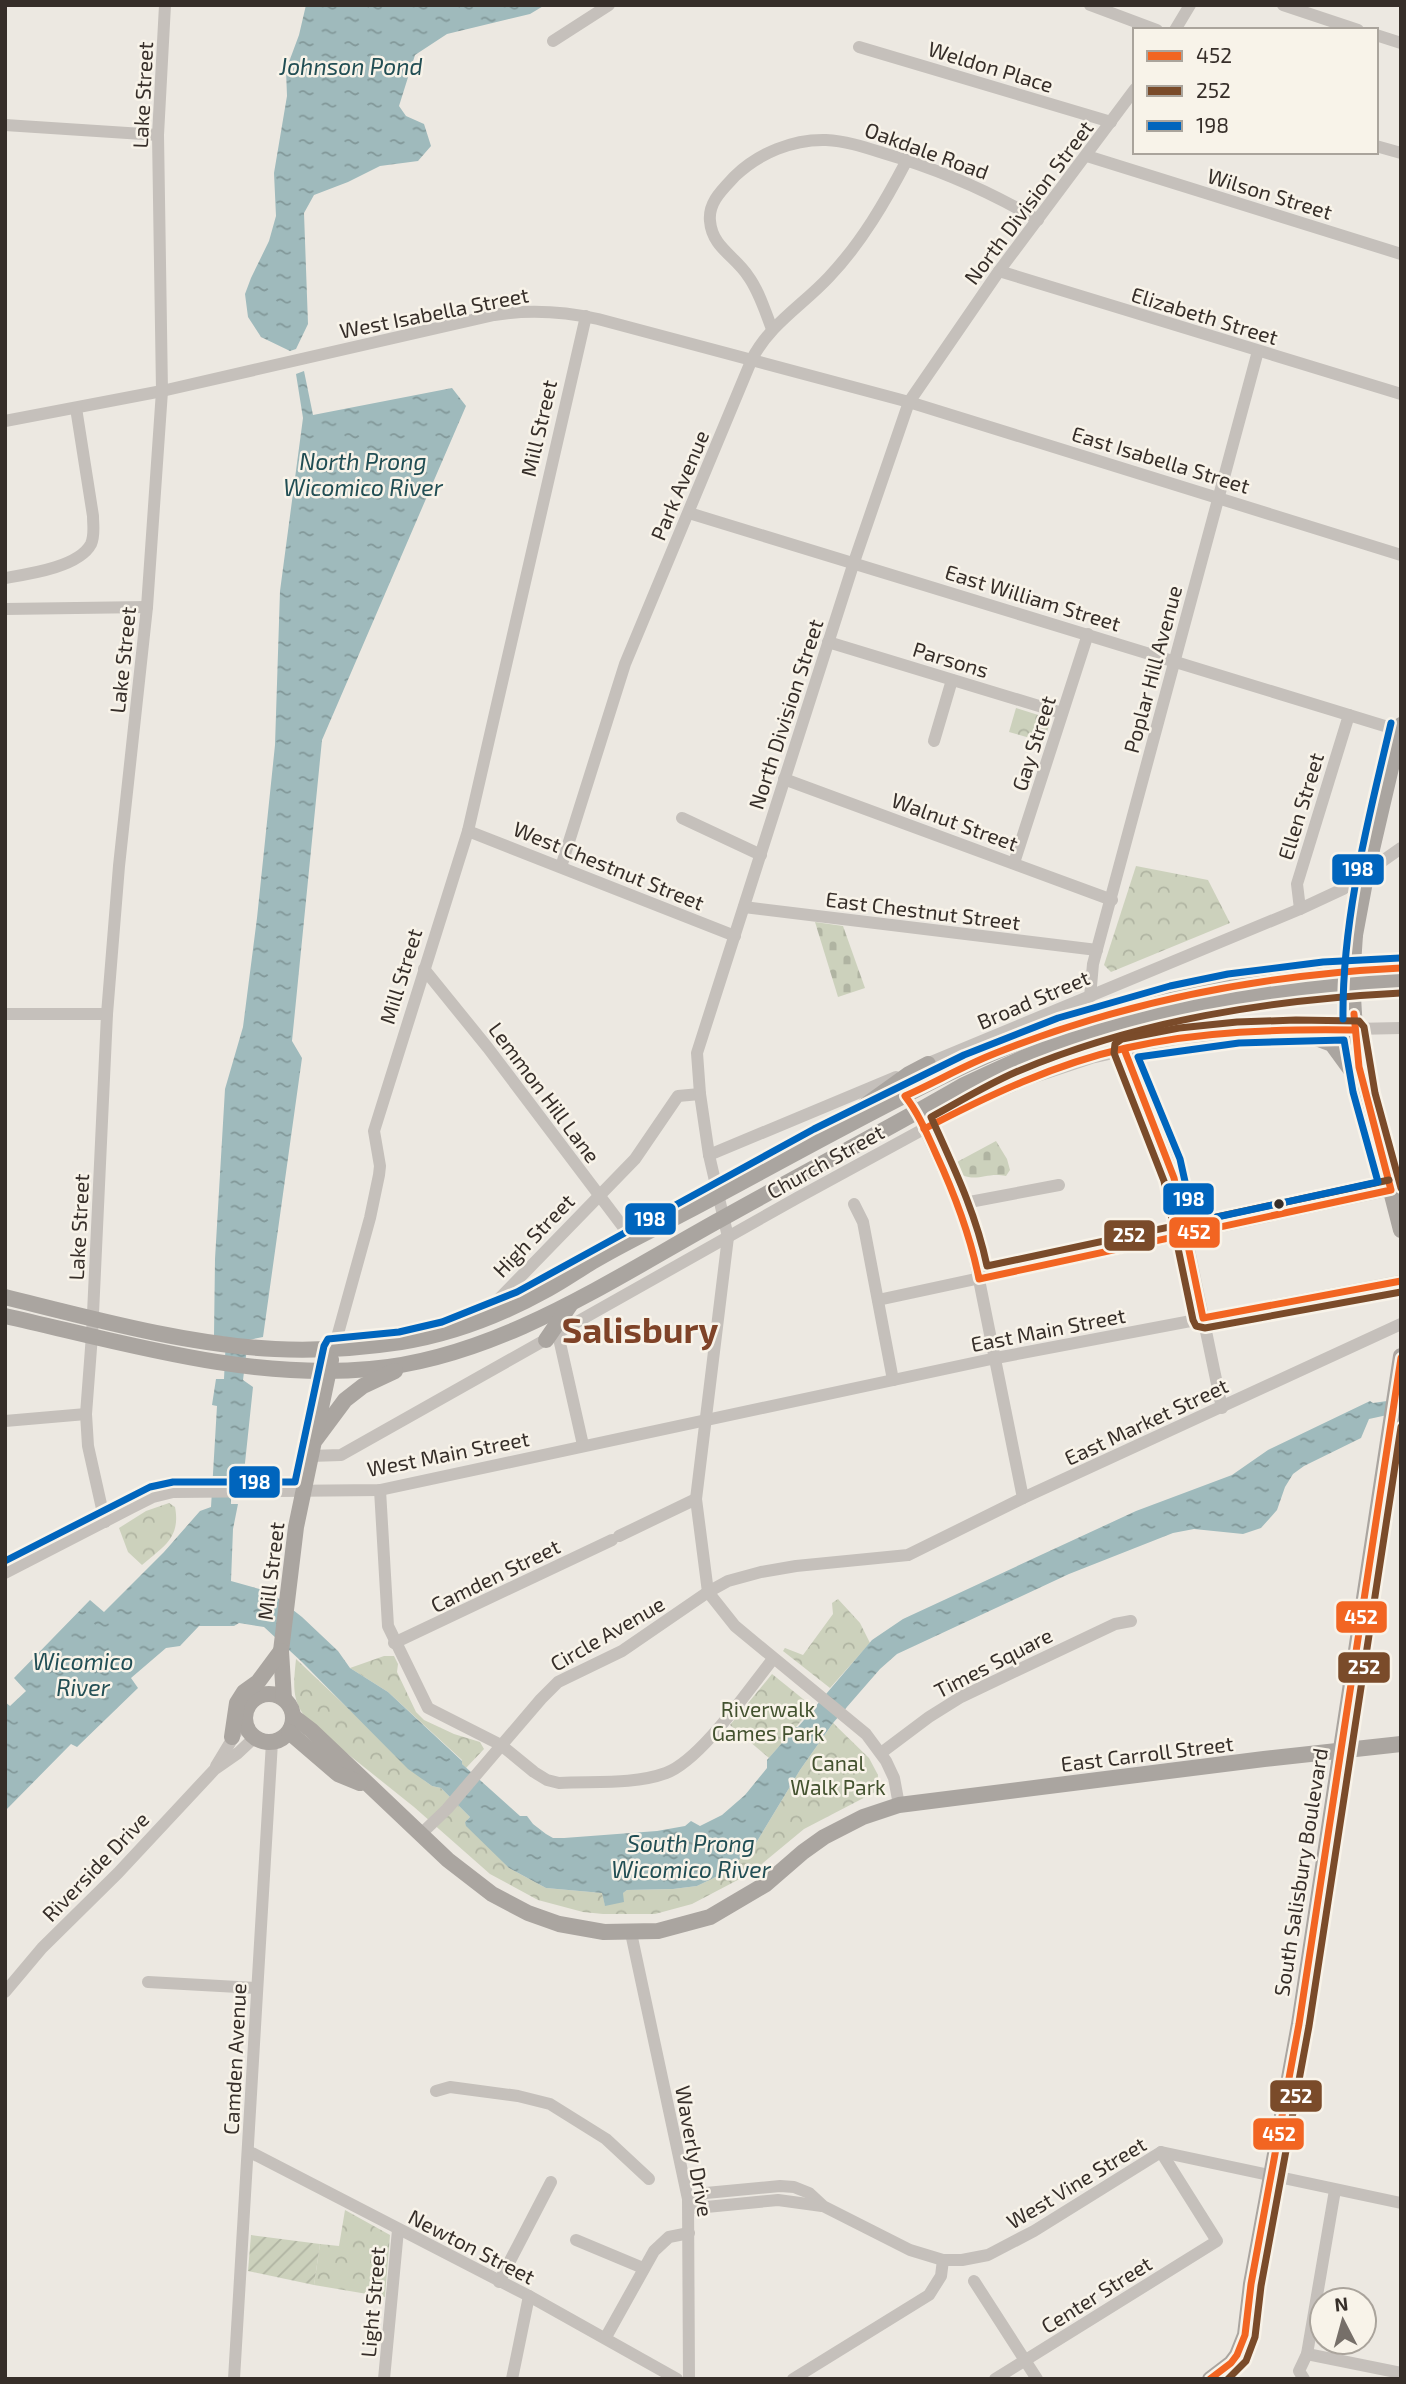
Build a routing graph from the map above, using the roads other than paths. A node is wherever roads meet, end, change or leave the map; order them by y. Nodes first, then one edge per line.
1 (166, 5) edge
2 (609, 5) edge
3 (1090, 5) edge
4 (1189, 5) edge
5 (1283, 5) edge
6 (1314, 16) junction
7 (1152, 28) edge
8 (1176, 28) edge
9 (1311, 28) edge
10 (1352, 28) edge
11 (1378, 36) edge
12 (553, 41) dead end
13 (1401, 43) edge
14 (859, 47) dead end
15 (1133, 92) edge
16 (1111, 122) junction
17 (5, 125) edge
18 (158, 135) junction
19 (1378, 147) edge
20 (1401, 153) edge
21 (1087, 156) junction
22 (907, 160) junction
23 (1038, 220) junction
24 (1401, 254) edge
25 (999, 271) junction
26 (586, 316) junction
27 (772, 329) junction
28 (1258, 351) junction
29 (752, 359) junction
30 (162, 391) junction
31 (1401, 394) edge
32 (909, 401) junction
33 (76, 408) junction
34 (5, 421) edge
35 (1217, 497) junction
36 (689, 513) junction
37 (1401, 555) edge
38 (854, 562) junction
39 (5, 578) edge
40 (147, 607) junction
41 (5, 609) edge
42 (1088, 634) junction
43 (828, 642) junction
44 (1174, 662) junction
45 (952, 680) junction
46 (1062, 713) junction
47 (1349, 715) junction
48 (1400, 729) edge
49 (934, 741) dead end
50 (784, 779) junction
51 (682, 818) dead end
52 (468, 831) junction
53 (1401, 848) edge
54 (761, 855) junction
55 (1014, 863) junction
56 (561, 867) junction
57 (1367, 871) junction
58 (1112, 900) junction
59 (744, 907) junction
60 (1300, 909) junction
61 (734, 936) junction
62 (1097, 950) junction
63 (1401, 968) edge
64 (424, 969) junction
65 (1401, 982) edge
66 (1090, 997) junction
67 (5, 1014) edge
68 (107, 1014) junction
69 (1354, 1022) junction
70 (1401, 1028) edge
71 (1295, 1030) junction
72 (1124, 1049) junction
73 (928, 1064) junction
74 (1364, 1089) junction
75 (700, 1094) junction
76 (905, 1096) junction
77 (916, 1112) junction
78 (924, 1129) junction
79 (819, 1138) junction
80 (709, 1155) junction
81 (1059, 1185) dead end
82 (1391, 1190) junction
83 (599, 1195) junction
84 (717, 1195) junction
85 (854, 1204) dead end
86 (959, 1204) junction
87 (723, 1218) junction
88 (1401, 1230) edge
89 (1186, 1236) junction
90 (728, 1237) junction
91 (633, 1240) junction
92 (979, 1279) junction
93 (1401, 1281) edge
94 (5, 1297) edge
95 (878, 1300) junction
96 (571, 1304) junction
97 (5, 1316) edge
98 (1203, 1318) junction
99 (472, 1323) junction
100 (1401, 1324) edge
101 (93, 1327) junction
102 (552, 1337) junction
103 (334, 1348) junction
104 (1401, 1356) edge
105 (996, 1358) junction
106 (414, 1362) junction
107 (329, 1370) junction
108 (892, 1380) junction
109 (1222, 1408) junction
110 (86, 1413) junction
111 (5, 1421) edge
112 (705, 1421) junction
113 (583, 1445) junction
114 (311, 1450) junction
115 (380, 1490) junction
116 (303, 1492) junction
117 (1023, 1498) junction
118 (696, 1499) junction
119 (105, 1522) junction
120 (908, 1555) joint
121 (5, 1573) edge
122 (708, 1592) junction
123 (1131, 1621) dead end
124 (394, 1643) junction
125 (282, 1648) junction
126 (773, 1659) junction
127 (254, 1699) junction
128 (284, 1699) junction
129 (245, 1718) junction
130 (291, 1725) junction
131 (232, 1737) junction
132 (255, 1737) junction
133 (272, 1742) junction
134 (1401, 1744) edge
135 (502, 1745) junction
136 (1340, 1749) junction
137 (881, 1753) junction
138 (215, 1769) junction
139 (899, 1805) junction
140 (422, 1833) junction
141 (631, 1933) junction
142 (148, 1982) dead end
143 (256, 1988) junction
144 (5, 1992) edge
145 (436, 2091) dead end
146 (248, 2151) junction
147 (1161, 2152) junction
148 (1272, 2177) junction
149 (649, 2179) dead end
150 (551, 2182) dead end
151 (1335, 2190) junction
152 (688, 2199) junction
153 (1401, 2203) edge
154 (398, 2230) junction
155 (689, 2233) junction
156 (576, 2240) dead end
157 (943, 2260) junction
158 (643, 2268) junction
159 (974, 2281) dead end
160 (499, 2282) junction
161 (528, 2295) junction
162 (606, 2337) junction
163 (1307, 2354) junction
164 (1025, 2361) junction
165 (1401, 2373) edge
166 (234, 2379) edge
167 (384, 2379) edge
168 (512, 2379) edge
169 (677, 2379) edge
170 (688, 2379) edge
171 (793, 2379) edge
172 (995, 2379) edge
173 (1037, 2379) edge
174 (1209, 2379) edge
175 (1304, 2379) edge

1 - 18 street, Lake Street
2 - 12 street
3 - 7 street
4 - 8 street
5 - 6 street
6 - 9 street
6 - 10 street
11 - 13 street
14 - 16 street, Weldon Place
15 - 16 street, North Division Street
16 - 21 street, North Division Street
17 - 18 street
18 - 30 street, Lake Street
19 - 20 street
21 - 23 street, North Division Street
21 - 24 street, Wilson Street
22 - 23 street, Oakdale Road
22 - 27 street, Park Avenue
22 - 27 street, Oakdale Road
23 - 25 street, North Division Street
25 - 28 street, Elizabeth Street
25 - 32 street, North Division Street
26 - 29 street, West Isabella Street
26 - 30 street, West Isabella Street
26 - 52 street, Mill Street
27 - 29 street, Park Avenue
28 - 31 street, Elizabeth Street
28 - 35 street, Poplar Hill Avenue
29 - 32 street, West Isabella Street
29 - 36 street, Park Avenue
30 - 33 street, West Isabella Street
30 - 40 street, Lake Street
32 - 35 street, East Isabella Street
32 - 38 street, North Division Street
33 - 34 street, West Isabella Street
33 - 39 street
35 - 37 street, East Isabella Street
35 - 44 street, Poplar Hill Avenue
36 - 38 street, East William Street
36 - 56 street, Park Avenue
38 - 42 street, East William Street
38 - 43 street, North Division Street
40 - 41 street
40 - 68 street, Lake Street
42 - 44 street, East William Street
42 - 46 street, Gay Street
43 - 45 street, Parsons
43 - 50 street, North Division Street
44 - 47 street, East William Street
44 - 58 street, Poplar Hill Avenue
45 - 46 street, Parsons
45 - 49 street
46 - 55 street, Gay Street
47 - 48 street, East William Street
47 - 60 street, Ellen Street
48 - 57 main road
50 - 54 street, North Division Street
50 - 55 street, Walnut Street
51 - 54 street
52 - 56 street, West Chestnut Street
52 - 64 street, Mill Street
53 - 57 street, Broad Street
54 - 59 street, North Division Street
55 - 58 street, Walnut Street
56 - 61 street, West Chestnut Street
57 - 60 street, Broad Street
57 - 69 main road, bridge
58 - 62 street, Poplar Hill Avenue
59 - 61 street, North Division Street
59 - 62 street, East Chestnut Street
60 - 66 street, Broad Street
61 - 75 street, North Division Street
62 - 66 street, Poplar Hill Avenue
63 - 76 main road
64 - 83 street, Lemmon Hill Lane
64 - 103 street, Mill Street
65 - 77 main road
66 - 73 street, Broad Street
67 - 68 street
68 - 101 street, Lake Street
69 - 70 street, Church Street
69 - 71 street, Church Street
69 - 74 main road
71 - 72 street, Church Street
71 - 74 main road
72 - 78 street, Church Street
72 - 89 street
73 - 79 main road
73 - 80 street, Broad Street
74 - 82 main road
75 - 80 street, North Division Street
75 - 83 street, High Street
76 - 77 street
76 - 79 main road
77 - 78 street
77 - 87 main road
78 - 86 street
78 - 90 street, Church Street
79 - 84 main road
80 - 84 street, North Division Street
81 - 86 street
82 - 88 main road
82 - 89 street
83 - 91 street, Lemmon Hill Lane
83 - 99 street, High Street
84 - 87 street, North Division Street
84 - 91 main road
85 - 95 street
86 - 92 street
87 - 90 street, North Division Street
87 - 96 main road
89 - 92 street
89 - 98 street
90 - 102 street, Church Street
90 - 112 street, North Division Street
91 - 99 main road
92 - 95 street
92 - 105 street
93 - 98 street, East Main Street
94 - 101 main road
95 - 108 street
96 - 102 main road
96 - 106 main road
97 - 101 main road
98 - 105 street, East Main Street
98 - 109 street
99 - 103 main road
100 - 109 street, East Market Street
101 - 103 main road
101 - 107 main road
101 - 110 street, Lake Street
102 - 113 street
102 - 114 street, Church Street
103 - 107 main road, Mill Street
104 - 136 main road, South Salisbury Boulevard
105 - 108 street, East Main Street
105 - 117 street
106 - 107 main road
106 - 114 main road
107 - 114 main road, Mill Street
108 - 112 street, East Main Street
109 - 117 street, East Market Street
110 - 111 street
110 - 119 street, Lake Street
112 - 113 street, West Main Street
112 - 118 street, North Division Street
113 - 115 street, West Main Street
114 - 116 main road, Mill Street
115 - 116 street, West Main Street
115 - 124 street
116 - 119 street, West Main Street
116 - 125 main road, Mill Street
117 - 120 street, East Market Street
118 - 122 street, North Division Street
118 - 124 street, Camden Street
119 - 121 street, West Main Street
120 - 122 street, Circle Avenue
122 - 126 street
122 - 135 street, Circle Avenue
123 - 137 street, Times Square
124 - 135 street
125 - 127 main road, Mill Street
125 - 128 main road, Mill Street
125 - 131 main road
126 - 135 street
126 - 137 street
127 - 128 main road
127 - 129 main road
128 - 130 main road
129 - 131 street, Riverside Drive
129 - 132 main road
130 - 133 main road
130 - 140 main road, East Carroll Street
131 - 138 street, Riverside Drive
132 - 133 main road
132 - 138 street, Riverside Drive
133 - 143 street, Camden Avenue
134 - 136 main road, East Carroll Street
135 - 140 street, Circle Avenue
136 - 139 main road, East Carroll Street
136 - 148 main road, South Salisbury Boulevard
137 - 139 street
138 - 144 street, Riverside Drive
139 - 141 main road, East Carroll Street
140 - 141 main road, East Carroll Street
141 - 152 street, Waverly Drive
142 - 143 street
143 - 146 street, Camden Avenue
145 - 149 street
146 - 154 street, Newton Street
146 - 166 street, Camden Avenue
147 - 148 street, West Vine Street
147 - 157 street, West Vine Street
147 - 164 street, Center Street
148 - 151 street, West Vine Street
148 - 174 main road, South Salisbury Boulevard
150 - 160 street
151 - 153 street, West Vine Street
151 - 163 street
152 - 155 street, Waverly Drive
152 - 157 street, West Vine Street
154 - 160 street, Newton Street
154 - 167 street, Light Street
155 - 158 street
155 - 170 street, Waverly Drive
156 - 158 street
157 - 171 street
158 - 162 street
159 - 164 street
160 - 161 street, Newton Street
161 - 162 street, Newton Street
161 - 168 street
162 - 169 street, Newton Street
163 - 165 street
163 - 175 street
164 - 172 street, Center Street
164 - 173 street

